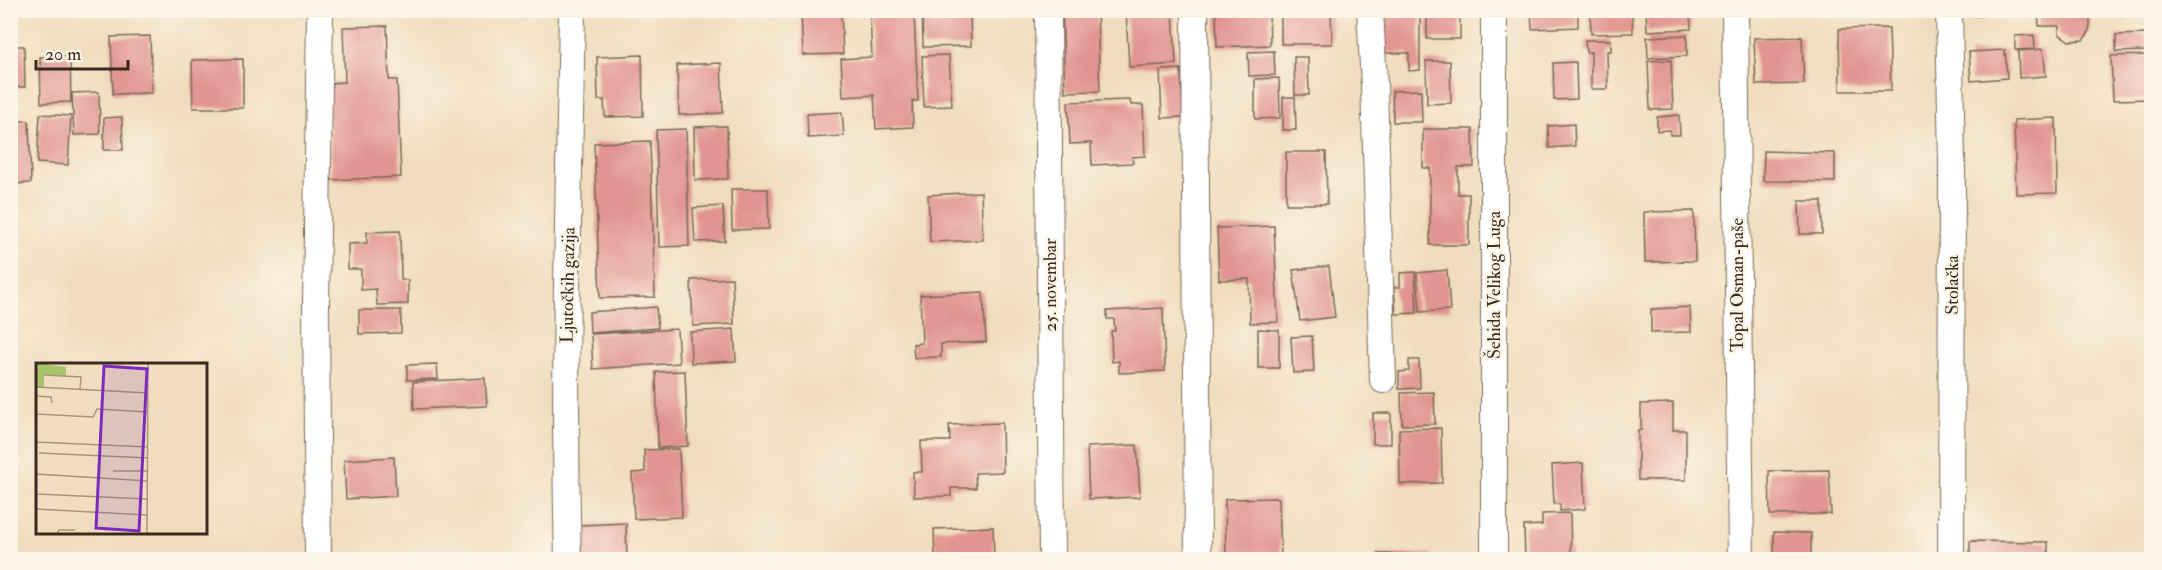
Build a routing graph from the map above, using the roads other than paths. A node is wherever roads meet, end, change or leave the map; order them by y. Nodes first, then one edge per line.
1 (320, 10) edge
2 (572, 10) edge
3 (1048, 10) edge
4 (1195, 10) edge
5 (1370, 10) edge
6 (1494, 10) edge
7 (1735, 10) edge
8 (1949, 10) edge
9 (1383, 380) dead end
10 (318, 560) edge
11 (568, 560) edge
12 (1052, 560) edge
13 (1198, 560) edge
14 (1494, 560) edge
15 (1741, 560) edge
16 (1951, 560) edge

1 - 10 street
2 - 11 street, Ljutočkih gazija
3 - 12 street, 25. novembar
4 - 13 street
5 - 9 street
6 - 14 street, Šehida Velikog Luga
7 - 15 street, Topal Osman-paše
8 - 16 street, Stolačka

